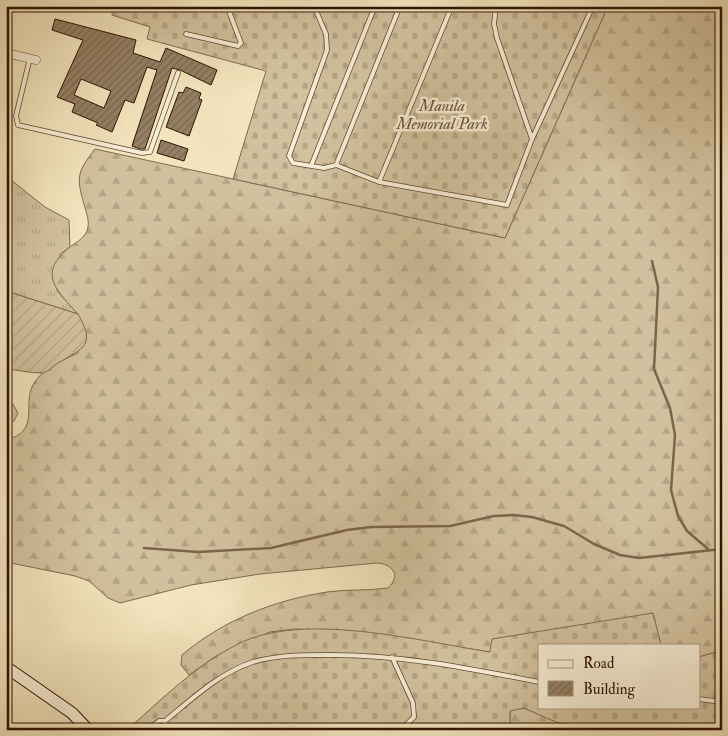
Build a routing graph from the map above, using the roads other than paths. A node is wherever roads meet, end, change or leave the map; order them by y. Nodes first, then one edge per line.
1 (227, 6) edge
2 (314, 6) edge
3 (375, 6) edge
4 (400, 6) edge
5 (452, 6) edge
6 (496, 6) edge
7 (593, 6) edge
8 (186, 34) dead end
9 (6, 53) edge
10 (33, 59) joint
11 (178, 73) dead end
12 (532, 139) junction
13 (336, 165) junction
14 (311, 166) junction
15 (379, 182) junction
16 (392, 657) junction
17 (6, 667) edge
18 (538, 682) edge
19 (700, 699) edge
20 (722, 702) edge
21 (165, 721) junction
22 (165, 729) edge
23 (88, 730) edge
24 (147, 730) edge
25 (401, 730) edge

1 - 8 lane
2 - 14 lane
3 - 14 lane
4 - 13 lane
5 - 15 lane
6 - 12 lane
7 - 12 lane
9 - 10 street
10 - 11 lane
12 - 15 lane
13 - 14 lane
13 - 15 lane
16 - 18 lane
16 - 21 lane
16 - 25 lane
17 - 23 main road
19 - 20 lane
21 - 22 lane
21 - 24 lane

